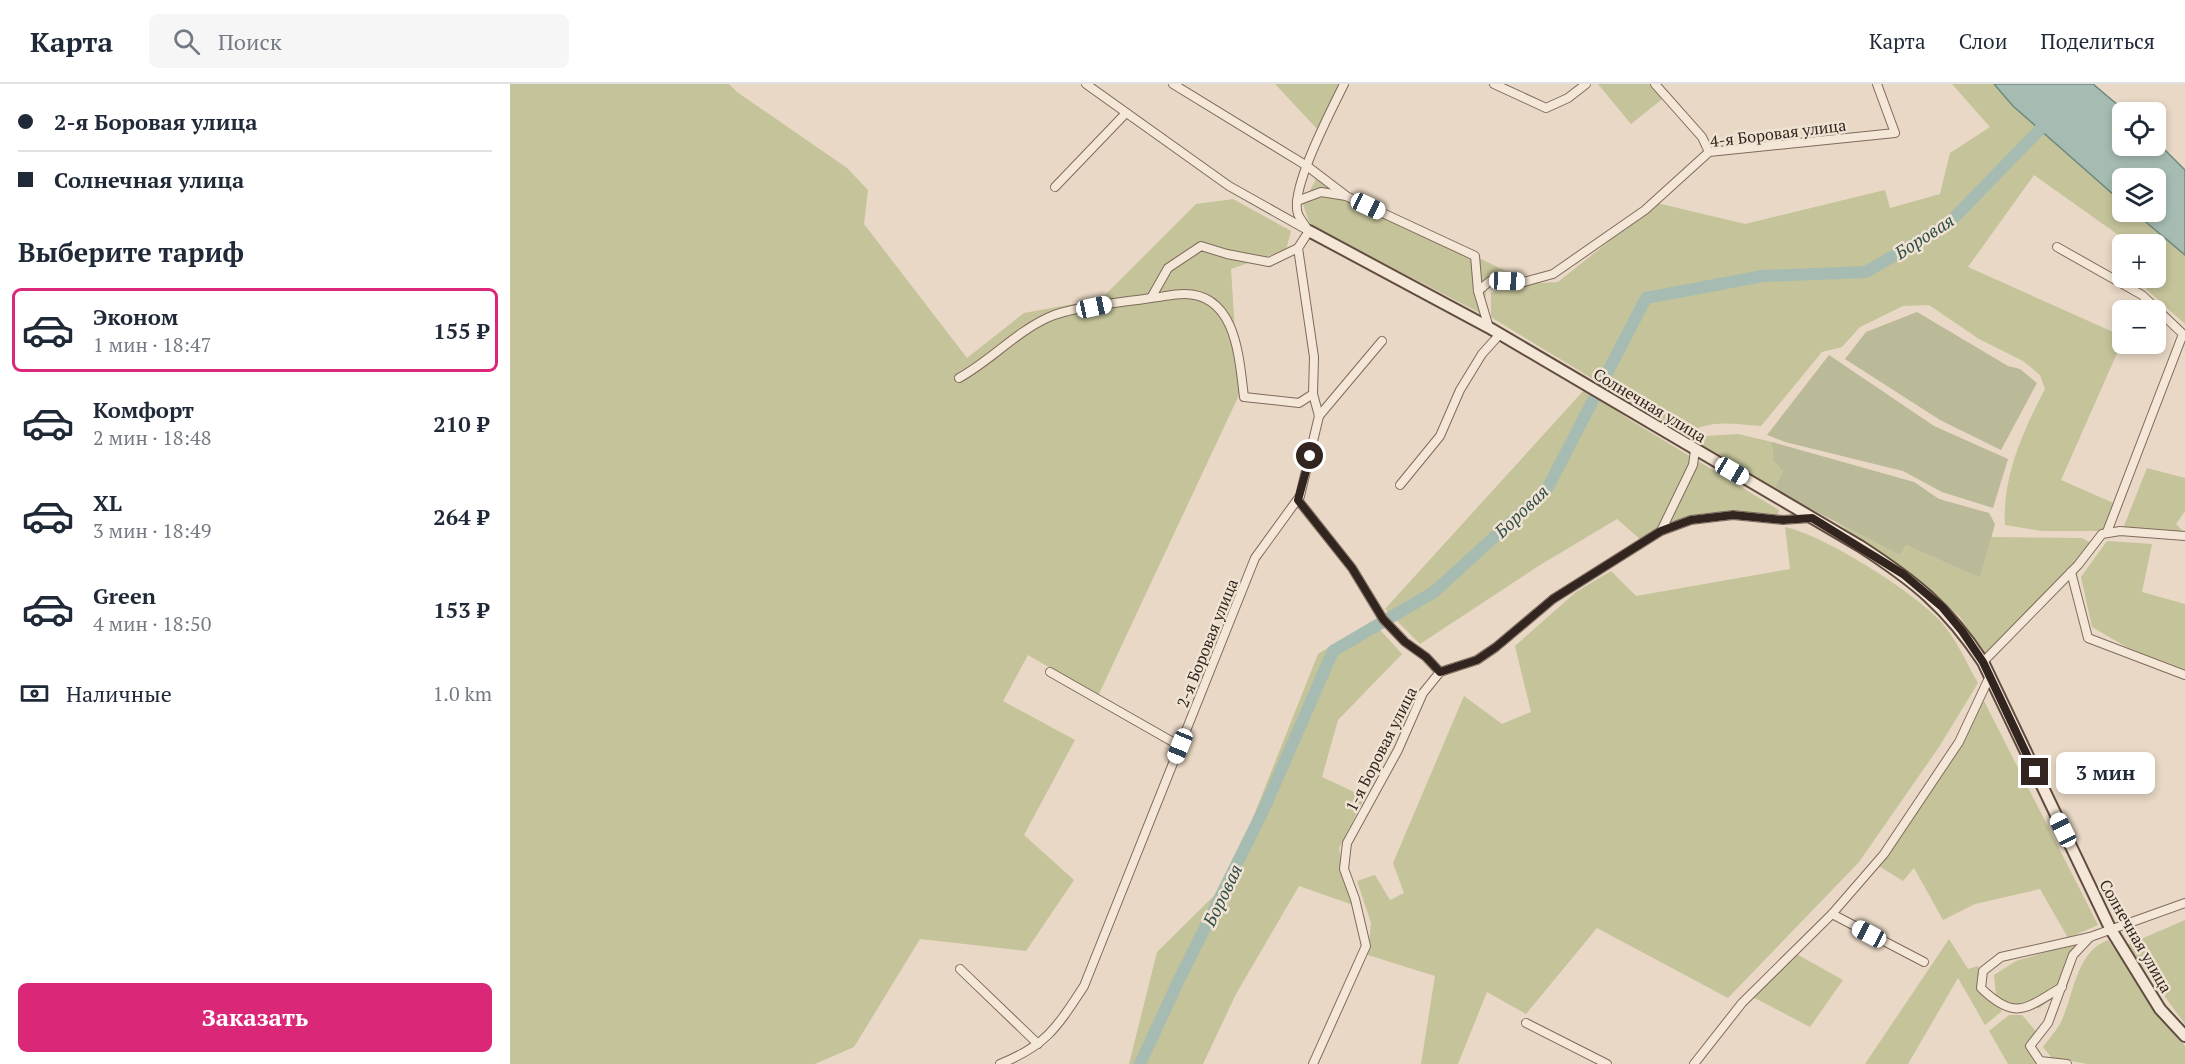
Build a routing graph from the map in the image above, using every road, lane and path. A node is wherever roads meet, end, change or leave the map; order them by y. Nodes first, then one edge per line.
1 (1086, 84) edge
2 (1173, 84) edge
3 (1344, 84) edge
4 (1494, 84) edge
5 (1586, 84) edge
6 (1655, 84) edge
7 (1877, 84) edge
8 (1126, 113) junction
9 (1709, 152) junction
10 (1307, 166) junction
11 (1055, 187) dead end
12 (1346, 196) junction
13 (1297, 201) junction
14 (1309, 231) junction
15 (2057, 247) dead end
16 (1298, 248) junction
17 (1478, 291) junction
18 (1151, 298) junction
19 (1489, 328) junction
20 (1500, 334) junction
21 (1382, 341) dead end
22 (959, 378) dead end
23 (1313, 394) junction
24 (1319, 416) junction
25 (1695, 450) junction
26 (1400, 485) dead end
27 (1298, 500) junction
28 (1812, 518) junction
29 (1661, 531) junction
30 (2107, 532) junction
31 (2185, 536) edge
32 (2071, 572) junction
33 (1983, 662) junction
34 (1050, 672) dead end
35 (1440, 672) junction
36 (2185, 675) edge
37 (1989, 678) junction
38 (1180, 746) junction
39 (2185, 903) edge
40 (1832, 914) junction
41 (2112, 931) junction
42 (2090, 937) junction
43 (1924, 962) dead end
44 (960, 969) dead end
45 (2062, 987) junction
46 (1526, 1023) dead end
47 (2185, 1036) edge
48 (1038, 1044) junction
49 (1000, 1064) edge
50 (1313, 1064) edge
51 (1607, 1064) edge
52 (1695, 1064) edge
53 (2067, 1064) edge

1 - 8 street
2 - 10 street
3 - 10 street
4 - 5 street
6 - 9 street
7 - 9 street, 4-я Боровая улица
8 - 11 street
8 - 14 street
9 - 17 street, 4-я Боровая улица
10 - 12 street
10 - 13 street
12 - 13 street
12 - 17 street
13 - 14 street
14 - 16 street
14 - 19 street, Солнечная улица
15 - 30 street
16 - 18 street
16 - 23 street, 2-я Боровая улица
17 - 19 street
18 - 22 street
18 - 23 street
19 - 20 street, Солнечная улица
20 - 25 street, Солнечная улица
20 - 26 street
21 - 24 street
23 - 24 street, 2-я Боровая улица
24 - 27 street, 2-я Боровая улица
25 - 28 street, Солнечная улица
25 - 29 street
27 - 35 street
27 - 38 street, 2-я Боровая улица
28 - 29 street
28 - 33 street, Солнечная улица
29 - 35 street
30 - 31 street
30 - 32 street
32 - 33 street
32 - 36 street
33 - 37 street, Солнечная улица
34 - 38 street
35 - 50 street, 1-я Боровая улица
37 - 40 street
37 - 41 street, Солнечная улица
38 - 48 street, 2-я Боровая улица
39 - 41 street
40 - 43 street
40 - 52 street
41 - 42 street
41 - 47 street, Солнечная улица
42 - 45 street
42 - 45 street
44 - 48 street
45 - 53 street
46 - 51 street
48 - 49 street, 2-я Боровая улица

